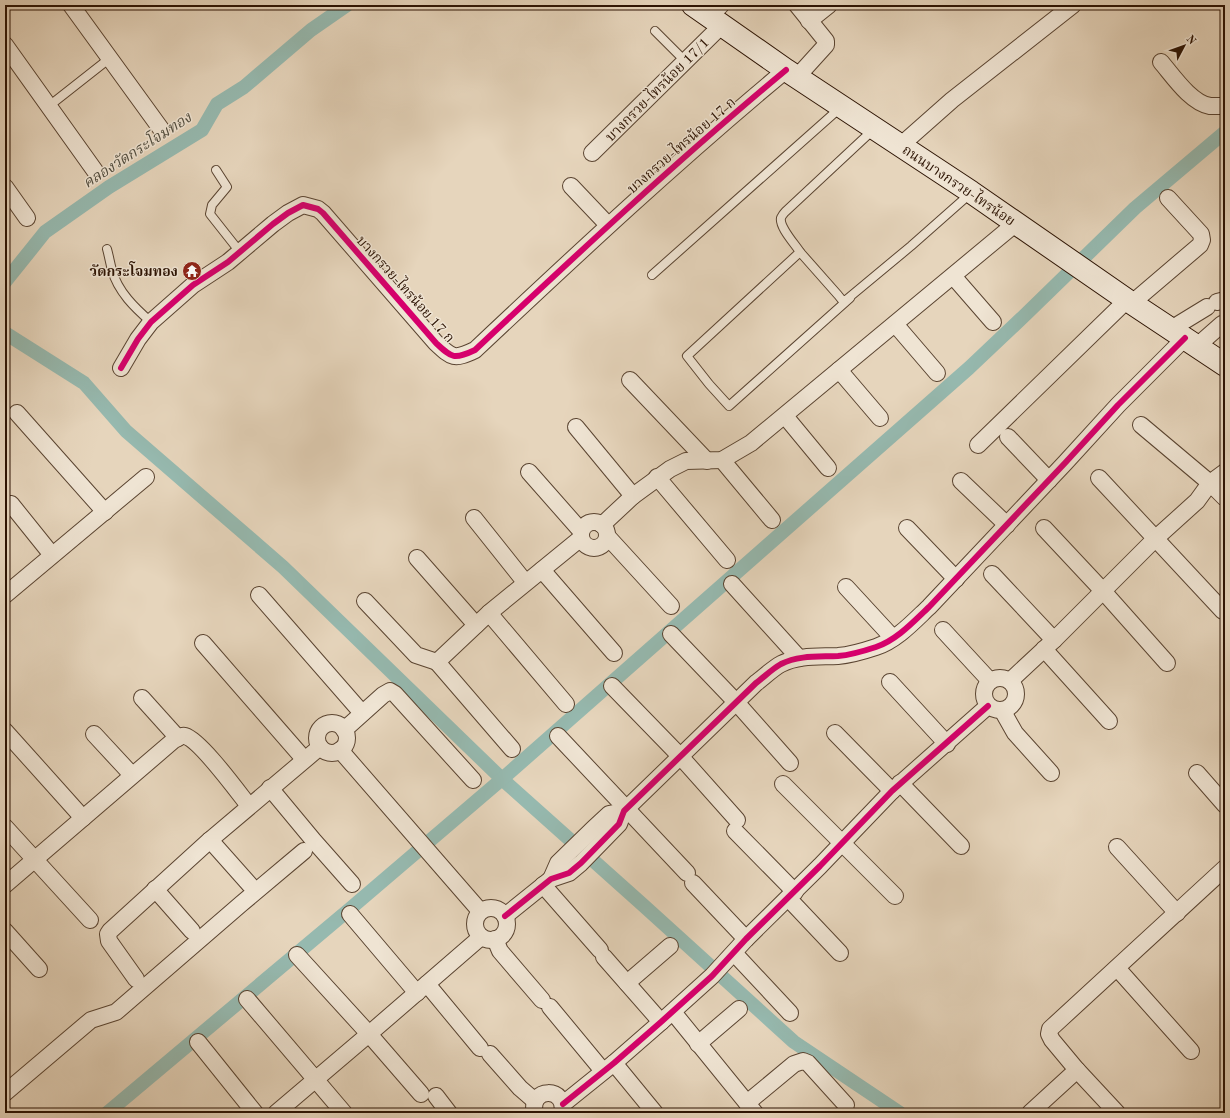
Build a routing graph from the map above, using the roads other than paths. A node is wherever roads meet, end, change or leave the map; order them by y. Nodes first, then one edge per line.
1 (71, 5) edge
2 (796, 5) edge
3 (829, 5) edge
4 (1073, 5) edge
5 (712, 13) edge
6 (809, 21) junction
7 (655, 31) dead end
8 (5, 45) edge
9 (110, 58) junction
10 (685, 61) junction
11 (1162, 62) dead end
12 (792, 73) junction
13 (49, 106) junction
14 (841, 106) junction
15 (1224, 108) edge
16 (874, 128) junction
17 (161, 129) dead end
18 (900, 146) junction
19 (592, 153) dead end
20 (216, 170) dead end
21 (95, 171) dead end
22 (571, 186) dead end
23 (5, 188) edge
24 (971, 192) junction
25 (1168, 198) dead end
26 (27, 218) dead end
27 (1015, 224) junction
28 (608, 225) junction
29 (107, 249) dead end
30 (240, 252) junction
31 (800, 252) junction
32 (652, 274) dead end
33 (953, 276) junction
34 (850, 298) junction
35 (1130, 302) junction
36 (1216, 303) edge
37 (151, 322) junction
38 (993, 322) dead end
39 (895, 324) junction
40 (1222, 324) dead end
41 (1184, 338) junction
42 (1225, 365) edge
43 (121, 368) dead end
44 (839, 370) junction
45 (937, 373) dead end
46 (630, 380) dead end
47 (17, 413) dead end
48 (785, 416) junction
49 (880, 418) dead end
50 (1141, 425) dead end
51 (576, 427) dead end
52 (1008, 437) dead end
53 (978, 445) dead end
54 (715, 460) junction
55 (828, 468) dead end
56 (529, 472) dead end
57 (1225, 472) edge
58 (146, 477) dead end
59 (657, 478) junction
60 (1099, 478) dead end
61 (1049, 480) junction
62 (961, 481) dead end
63 (1220, 490) edge
64 (633, 496) junction
65 (11, 504) dead end
66 (105, 512) junction
67 (474, 518) dead end
68 (772, 520) dead end
69 (1006, 525) junction
70 (907, 528) dead end
71 (1044, 528) dead end
72 (605, 531) junction
73 (581, 534) junction
74 (1156, 538) junction
75 (52, 555) junction
76 (417, 558) dead end
77 (727, 560) dead end
78 (542, 570) junction
79 (992, 574) dead end
80 (956, 579) junction
81 (525, 582) junction
82 (732, 584) dead end
83 (846, 587) dead end
84 (1103, 591) junction
85 (5, 595) edge
86 (259, 595) dead end
87 (366, 601) dead end
88 (670, 606) dead end
89 (1223, 611) dead end
90 (489, 613) junction
91 (476, 625) junction
92 (943, 630) dead end
93 (671, 634) dead end
94 (894, 638) junction
95 (203, 643) dead end
96 (1049, 645) junction
97 (614, 653) dead end
98 (799, 658) junction
99 (437, 662) junction
100 (1167, 663) dead end
101 (990, 681) junction
102 (1010, 681) junction
103 (890, 682) dead end
104 (612, 686) dead end
105 (142, 698) dead end
106 (736, 702) junction
107 (566, 704) dead end
108 (995, 708) junction
109 (362, 713) junction
110 (1109, 721) dead end
111 (344, 730) junction
112 (5, 731) edge
113 (835, 733) dead end
114 (94, 734) dead end
115 (558, 736) dead end
116 (178, 738) junction
117 (946, 744) junction
118 (320, 747) junction
119 (512, 749) dead end
120 (340, 750) junction
121 (680, 756) junction
122 (304, 760) junction
123 (790, 763) dead end
124 (1051, 773) dead end
125 (1196, 773) dead end
126 (132, 775) junction
127 (473, 780) dead end
128 (783, 784) dead end
129 (896, 787) junction
130 (270, 788) junction
131 (1225, 805) edge
132 (249, 806) junction
133 (625, 810) junction
134 (83, 818) junction
135 (5, 827) edge
136 (599, 834) junction
137 (210, 840) junction
138 (842, 843) junction
139 (961, 846) dead end
140 (1116, 847) dead end
141 (304, 851) dead end
142 (34, 860) junction
143 (1225, 868) edge
144 (547, 882) junction
145 (352, 884) dead end
146 (5, 885) edge
147 (250, 885) dead end
148 (155, 889) junction
149 (791, 895) junction
150 (895, 896) dead end
151 (480, 911) junction
152 (1177, 913) junction
153 (350, 914) dead end
154 (505, 916) junction
155 (90, 920) dead end
156 (5, 931) edge
157 (192, 931) dead end
158 (488, 938) junction
159 (746, 939) junction
160 (670, 946) dead end
161 (734, 953) junction
162 (840, 953) dead end
163 (297, 955) dead end
164 (1117, 968) junction
165 (39, 969) dead end
166 (136, 979) dead end
167 (627, 983) junction
168 (422, 989) junction
169 (247, 999) dead end
170 (739, 1009) dead end
171 (790, 1013) dead end
172 (667, 1017) junction
173 (370, 1034) junction
174 (198, 1042) dead end
175 (698, 1044) junction
176 (1191, 1051) dead end
177 (608, 1067) junction
178 (1077, 1070) junction
179 (316, 1079) junction
180 (5, 1093) edge
181 (846, 1105) dead end
182 (535, 1107) edge
183 (562, 1108) edge
184 (751, 1108) edge
185 (255, 1113) edge
186 (276, 1113) edge
187 (344, 1113) edge
188 (449, 1113) edge
189 (656, 1113) edge
190 (1030, 1113) edge
191 (1117, 1113) edge

1 - 9 street
2 - 6 street, บางกรวย-ไทรน้อย 17 ก
3 - 6 street
4 - 18 street
5 - 10 street, บางกรวย-ไทรน้อย 17/1
5 - 12 main road, ถนนบางกรวย-ไทรน้อย
6 - 12 street, บางกรวย-ไทรน้อย 17 ก
7 - 10 lane
8 - 13 street
9 - 13 lane
9 - 17 street
10 - 19 street, บางกรวย-ไทรน้อย 17/1
11 - 15 street
12 - 14 main road, ถนนบางกรวย-ไทรน้อย
12 - 28 street, บางกรวย-ไทรน้อย 17 ก
13 - 21 street
14 - 16 main road, ถนนบางกรวย-ไทรน้อย
14 - 32 lane
16 - 18 main road, ถนนบางกรวย-ไทรน้อย
16 - 31 lane
18 - 24 main road, ถนนบางกรวย-ไทรน้อย
20 - 30 lane
22 - 28 street
23 - 26 street
24 - 27 main road, ถนนบางกรวย-ไทรน้อย
24 - 34 lane
25 - 35 street
27 - 33 street
27 - 35 main road, ถนนบางกรวย-ไทรน้อย
28 - 30 street, บางกรวย-ไทรน้อย 17 ก
29 - 37 lane
30 - 37 street, บางกรวย-ไทรน้อย 17 ก
31 - 34 lane
31 - 34 lane
33 - 38 street
33 - 39 street
35 - 41 main road, ถนนบางกรวย-ไทรน้อย
35 - 53 street
36 - 41 street
37 - 43 street, บางกรวย-ไทรน้อย 17 ก
39 - 44 street
39 - 45 street
40 - 41 street
41 - 42 main road, ถนนบางกรวย-ไทรน้อย
41 - 61 street
44 - 48 street
44 - 49 street
46 - 54 street
47 - 66 street
48 - 54 street
48 - 55 street
50 - 63 street
51 - 64 street
52 - 61 street
54 - 59 street
54 - 68 street
56 - 73 street
57 - 63 street
58 - 66 street
59 - 64 street
59 - 77 street
60 - 74 street
61 - 69 street
62 - 69 street
63 - 74 street
64 - 72 street
65 - 75 street
66 - 75 street
67 - 81 street
69 - 80 street
70 - 80 street
71 - 84 street
72 - 73 street
72 - 73 street
72 - 88 street
73 - 78 street
74 - 84 street
74 - 89 street
75 - 85 street
76 - 91 street
78 - 81 street
78 - 97 street
79 - 96 street
80 - 94 street
81 - 90 street
82 - 98 street
83 - 94 street
84 - 96 street
84 - 100 street
86 - 109 street
87 - 99 street
90 - 91 street
90 - 107 street
91 - 99 street
92 - 101 street
93 - 106 street
94 - 98 street
95 - 122 street
96 - 102 street
96 - 110 street
98 - 106 street
99 - 119 street
101 - 102 street
101 - 108 street
102 - 108 street
103 - 117 street
104 - 121 street
105 - 116 street
106 - 121 street
106 - 123 street
108 - 117 street
108 - 124 street
109 - 111 street
109 - 127 street
111 - 118 street
111 - 120 street
112 - 134 street
113 - 129 street
114 - 126 street
115 - 133 street
116 - 126 street
116 - 132 street
117 - 129 street
118 - 120 street
118 - 122 street
120 - 151 street
121 - 133 street
121 - 149 street
122 - 130 street
125 - 131 street
126 - 134 street
128 - 138 street
129 - 138 street
129 - 139 street
130 - 132 street
130 - 145 street
132 - 137 street
133 - 136 street
133 - 159 street
134 - 142 street
135 - 142 street
136 - 144 street
136 - 144 street
137 - 147 street
137 - 148 street
138 - 149 street
138 - 150 street
140 - 152 street
141 - 180 street
142 - 146 street
142 - 155 street
143 - 152 street
144 - 154 street
144 - 167 street
148 - 157 street
148 - 166 street
149 - 159 street
149 - 162 street
151 - 154 street
151 - 158 street
152 - 164 street
153 - 168 street
154 - 158 street
156 - 165 street
158 - 168 street
158 - 177 street
159 - 161 street
160 - 167 street
161 - 171 street
161 - 172 street
163 - 173 street
164 - 176 street
164 - 178 street
167 - 172 street
168 - 173 street
168 - 182 street
169 - 179 street
170 - 175 street
172 - 175 street
172 - 177 street
173 - 179 street
173 - 188 street
174 - 185 street
175 - 184 street
177 - 183 street
177 - 189 street
178 - 190 street
178 - 191 street
179 - 186 street
179 - 187 street
181 - 184 street
182 - 183 street

